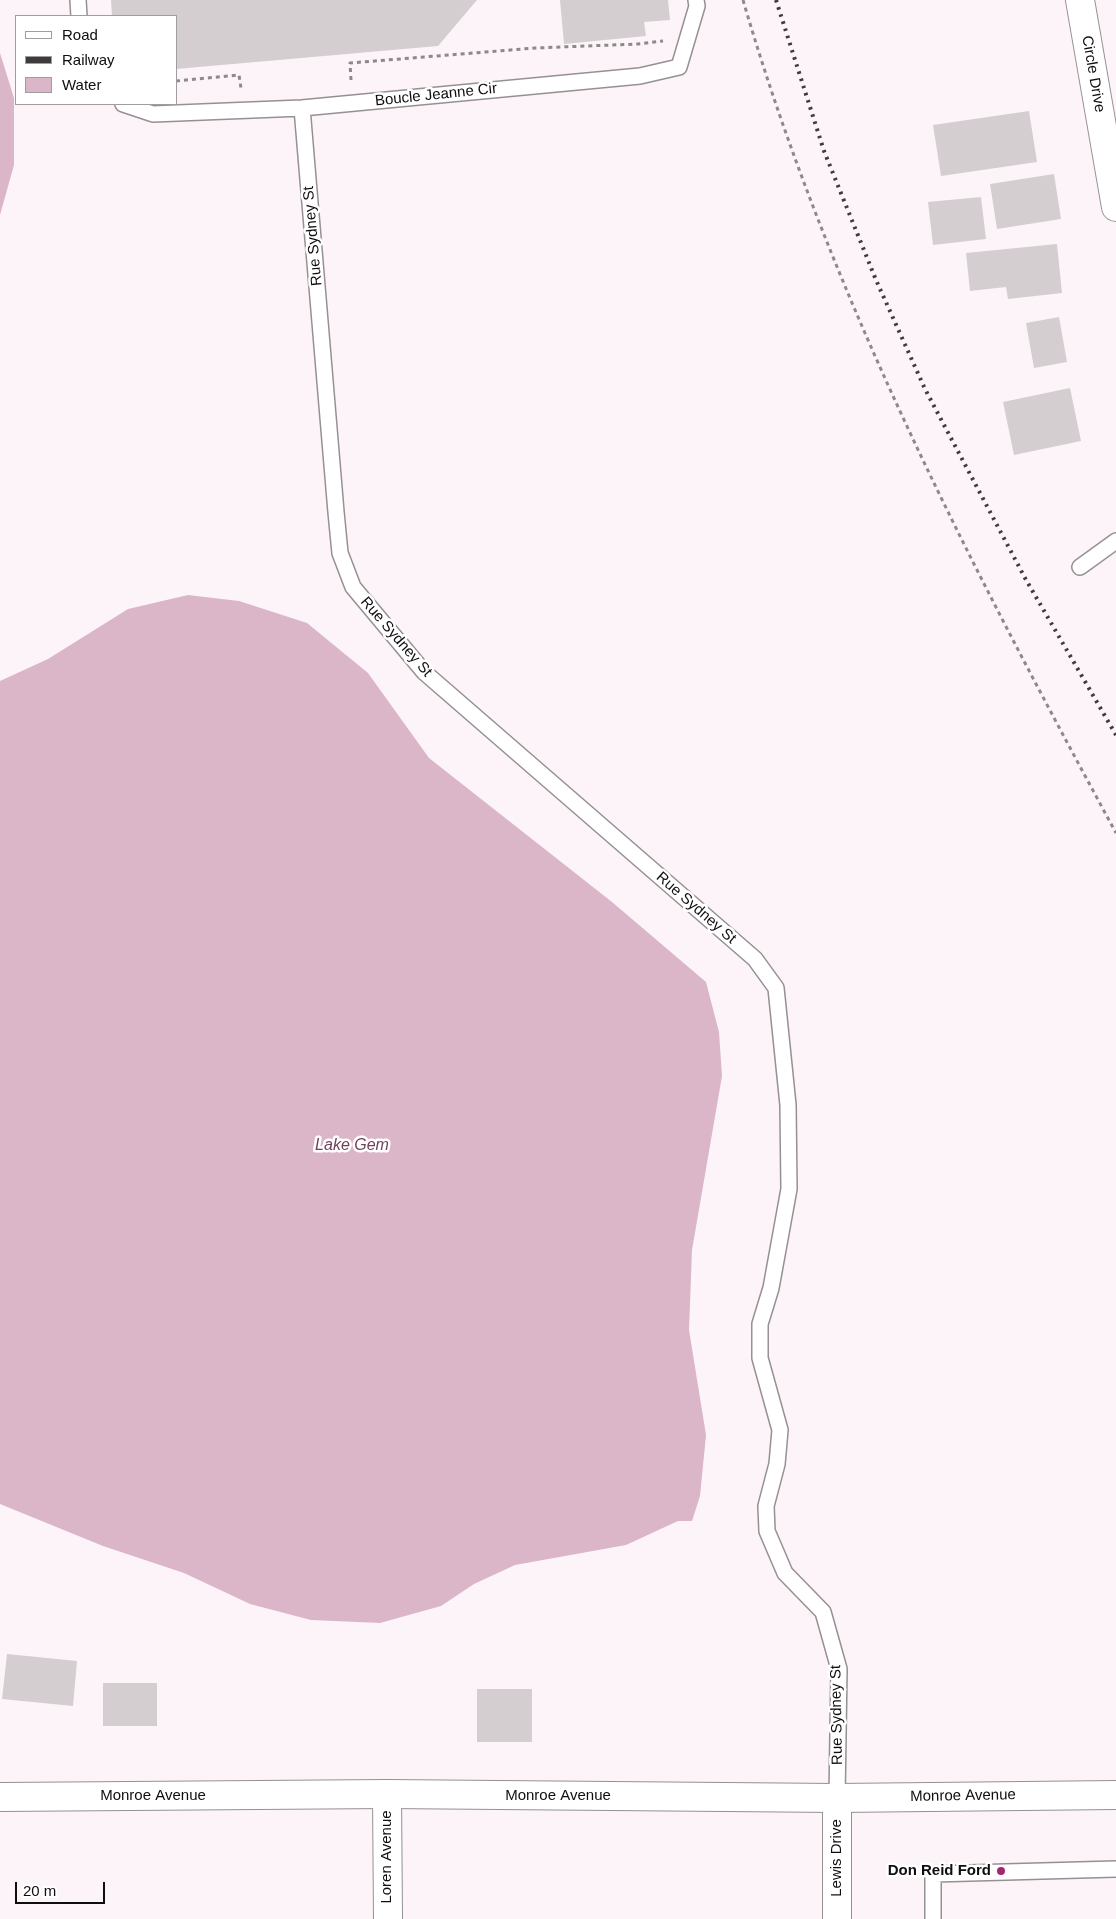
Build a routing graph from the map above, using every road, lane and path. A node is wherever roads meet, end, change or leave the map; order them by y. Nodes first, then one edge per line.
1 (78, 0) edge
2 (696, 0) edge
3 (743, 0) edge
4 (1080, 0) edge
5 (79, 15) edge
6 (687, 38) junction
7 (178, 81) edge
8 (354, 103) junction
9 (126, 105) edge
10 (302, 108) junction
11 (245, 111) junction
12 (1116, 206) edge
13 (1116, 541) edge
14 (1080, 567) dead end
15 (1116, 833) edge
16 (387, 1794) junction
17 (1116, 1795) edge
18 (0, 1797) edge
19 (837, 1798) junction
20 (1116, 1869) edge
21 (388, 1919) edge
22 (837, 1919) edge
23 (933, 1919) edge

1 - 5 lane
2 - 6 lane, Boucle Jeanne Cir
3 - 15 path
4 - 12 street, Circle Drive
6 - 8 lane, Boucle Jeanne Cir
6 - 8 path
7 - 11 path
8 - 10 lane, Boucle Jeanne Cir
9 - 11 lane, Boucle Jeanne Cir
10 - 11 lane, Boucle Jeanne Cir
10 - 19 lane, Rue Sydney St
13 - 14 lane
16 - 18 street, Monroe Avenue
16 - 19 street, Monroe Avenue
16 - 21 street, Loren Avenue
17 - 19 street, Monroe Avenue
19 - 22 street, Lewis Drive
20 - 23 lane

